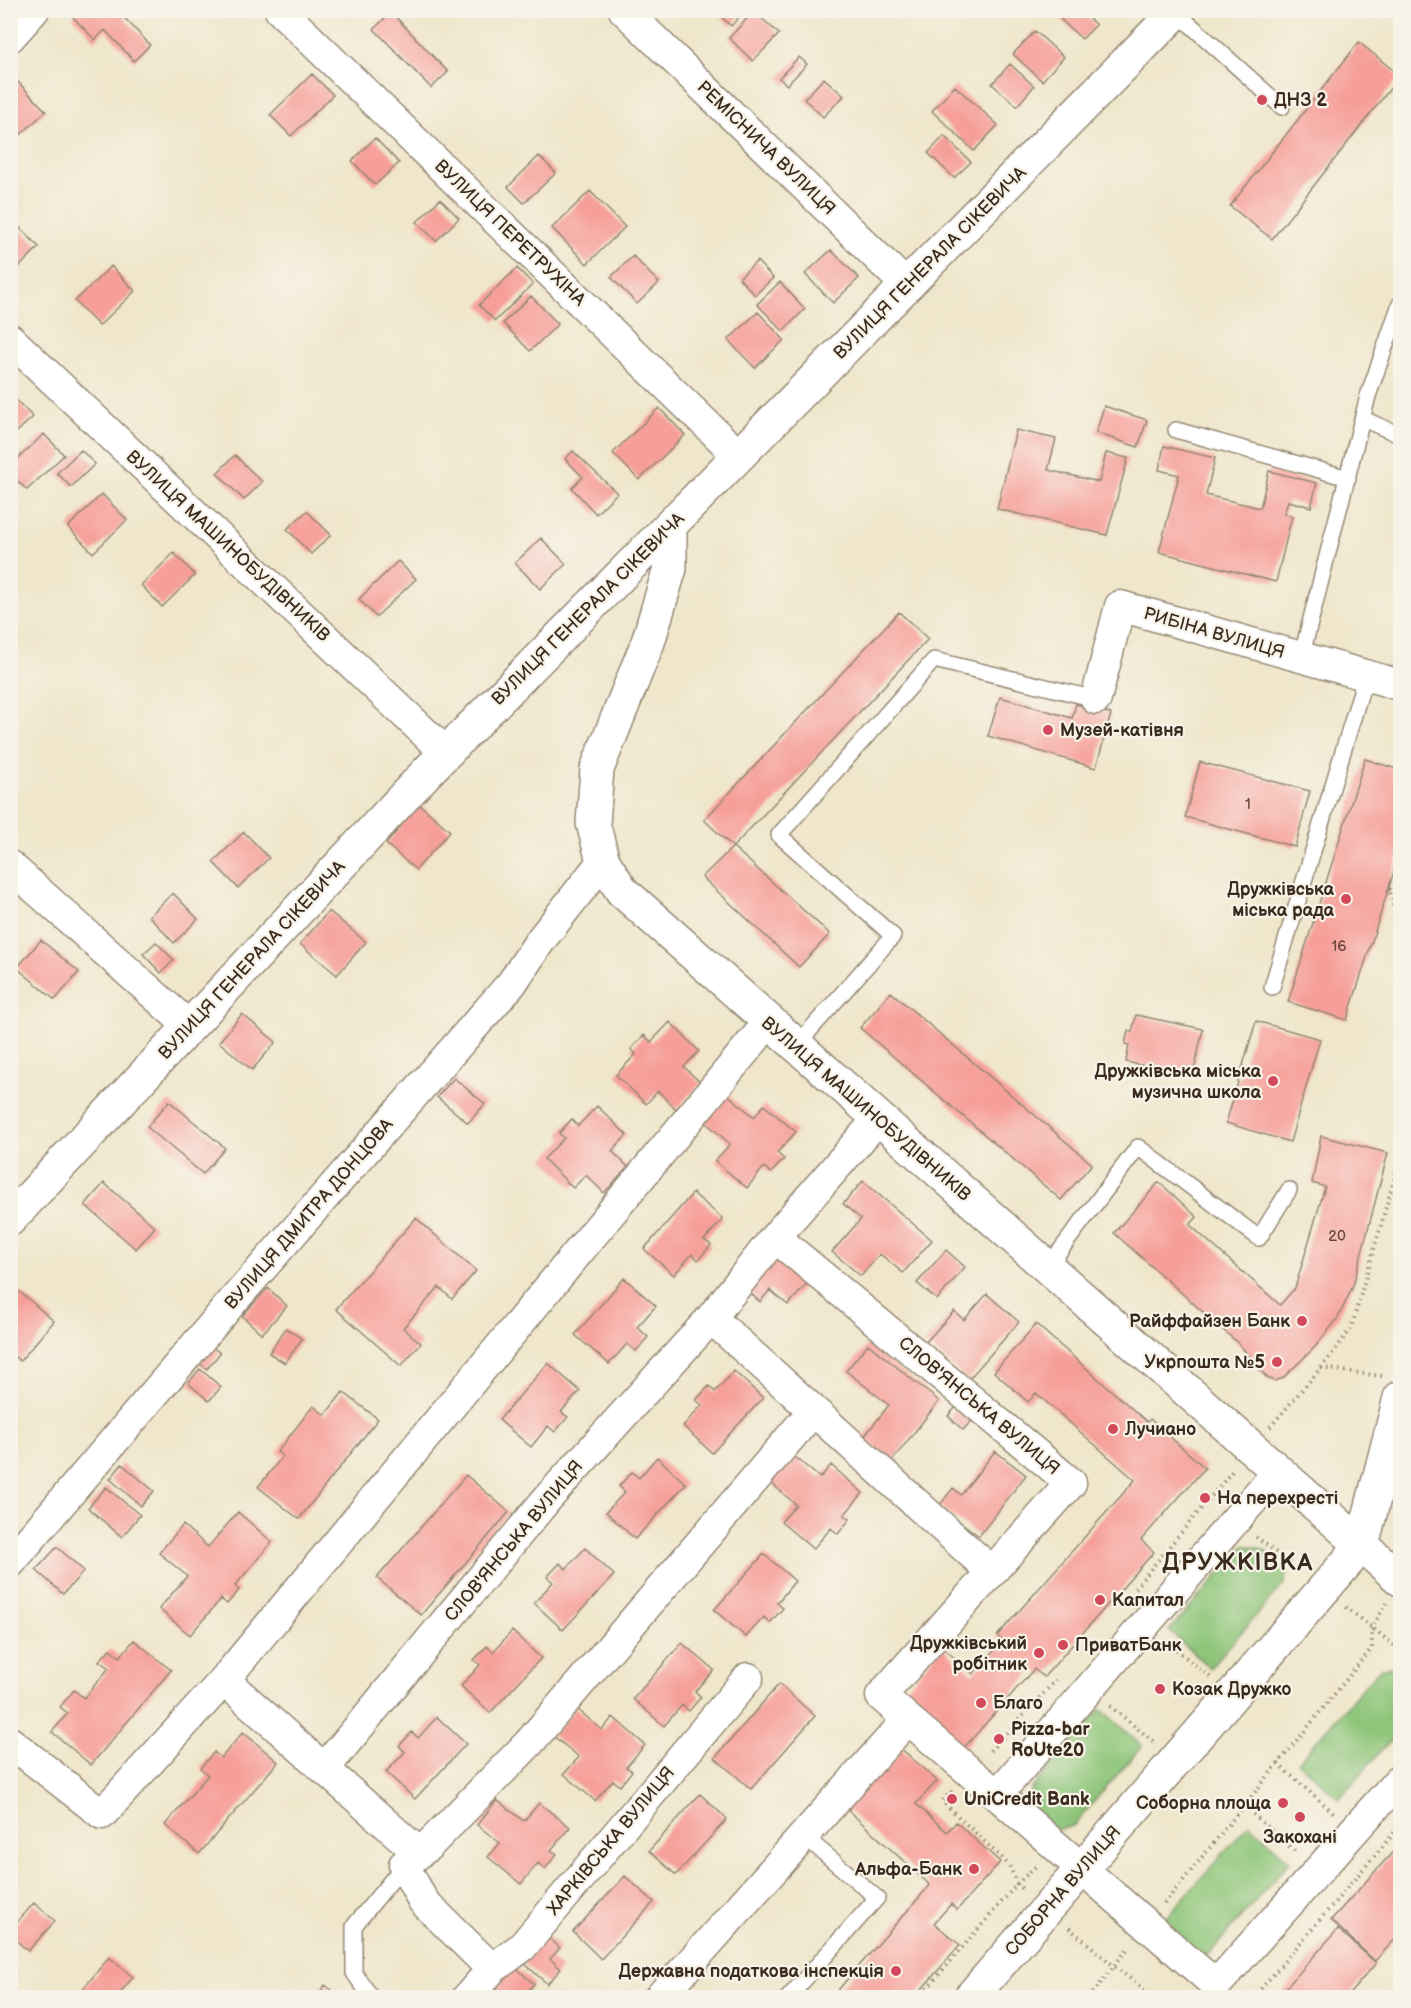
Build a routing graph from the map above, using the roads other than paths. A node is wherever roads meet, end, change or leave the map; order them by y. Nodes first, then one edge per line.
1 (34, 10) edge
2 (280, 10) edge
3 (624, 10) edge
4 (1177, 11) edge
5 (10, 37) edge
6 (1282, 107) dead end
7 (907, 286) junction
8 (1401, 304) edge
9 (10, 339) edge
10 (1363, 419) junction
11 (1176, 430) dead end
12 (1401, 435) edge
13 (739, 456) junction
14 (1348, 478) junction
15 (670, 525) junction
16 (1300, 658) junction
17 (1366, 675) junction
18 (1401, 685) edge
19 (1096, 699) joint
20 (446, 753) junction
21 (603, 861) junction
22 (10, 866) edge
23 (1272, 987) dead end
24 (768, 1023) junction
25 (189, 1027) junction
26 (795, 1047) junction
27 (878, 1119) junction
28 (1289, 1190) dead end
29 (10, 1219) edge
30 (775, 1237) junction
31 (1047, 1268) junction
32 (711, 1318) junction
33 (1401, 1398) edge
34 (813, 1412) junction
35 (1394, 1457) edge
36 (1278, 1471) junction
37 (1362, 1545) junction
38 (10, 1563) edge
39 (992, 1572) junction
40 (1398, 1577) edge
41 (748, 1678) dead end
42 (224, 1680) junction
43 (901, 1713) junction
44 (10, 1742) edge
45 (324, 1769) junction
46 (1401, 1779) edge
47 (997, 1795) junction
48 (805, 1837) junction
49 (412, 1859) junction
50 (1081, 1870) junction
51 (492, 1969) junction
52 (1222, 1991) edge
53 (372, 1998) edge
54 (467, 1998) edge
55 (659, 1998) edge
56 (788, 1998) edge
57 (970, 1998) edge

1 - 5 street
2 - 13 street, ВУЛИЦЯ ПЕРЕТРУХІНА
3 - 7 street, РЕМІСНИЧА ВУЛИЦЯ
4 - 6 lane
4 - 7 street, ВУЛИЦЯ ГЕНЕРАЛА СІКЕВИЧА
7 - 13 street, ВУЛИЦЯ ГЕНЕРАЛА СІКЕВИЧА
8 - 10 lane
9 - 20 street, ВУЛИЦЯ МАШИНОБУДІВНИКІВ
10 - 12 lane
10 - 14 lane
11 - 14 lane
13 - 15 street, ВУЛИЦЯ ГЕНЕРАЛА СІКЕВИЧА
14 - 16 lane
15 - 20 street, ВУЛИЦЯ ГЕНЕРАЛА СІКЕВИЧА
15 - 21 street, ВУЛИЦЯ МАШИНОБУДІВНИКІВ
16 - 17 street, РИБІНА ВУЛИЦЯ
16 - 19 street, РИБІНА ВУЛИЦЯ
17 - 18 street, РИБІНА ВУЛИЦЯ
17 - 23 lane
19 - 26 lane
20 - 25 street, ВУЛИЦЯ ГЕНЕРАЛА СІКЕВИЧА
21 - 24 street, ВУЛИЦЯ МАШИНОБУДІВНИКІВ
21 - 38 street, ВУЛИЦЯ ДМИТРА ДОНЦОВА
22 - 25 street
24 - 26 street, ВУЛИЦЯ МАШИНОБУДІВНИКІВ
24 - 42 street
25 - 29 street, ВУЛИЦЯ ГЕНЕРАЛА СІКЕВИЧА
26 - 27 street, ВУЛИЦЯ МАШИНОБУДІВНИКІВ
27 - 30 street, СЛОВ'ЯНСЬКА ВУЛИЦЯ
27 - 31 street, ВУЛИЦЯ МАШИНОБУДІВНИКІВ
28 - 31 lane
30 - 32 street, СЛОВ'ЯНСЬКА ВУЛИЦЯ
30 - 39 street, СЛОВ'ЯНСЬКА ВУЛИЦЯ
31 - 36 street, ВУЛИЦЯ МАШИНОБУДІВНИКІВ
32 - 34 street
32 - 45 street, СЛОВ'ЯНСЬКА ВУЛИЦЯ
33 - 35 street, СОБОРНА ВУЛИЦЯ
34 - 39 street
34 - 49 street
35 - 37 street, СОБОРНА ВУЛИЦЯ
36 - 37 street, ВУЛИЦЯ МАШИНОБУДІВНИКІВ
36 - 47 street
37 - 40 street, ВУЛИЦЯ МАШИНОБУДІВНИКІВ
37 - 50 street, СОБОРНА ВУЛИЦЯ
39 - 43 street
41 - 51 street, ХАРКІВСЬКА ВУЛИЦЯ
42 - 44 street
42 - 45 street
43 - 47 street
43 - 48 street
45 - 49 street
46 - 52 street
47 - 50 street
48 - 55 street
48 - 56 lane
49 - 51 street
49 - 53 lane
50 - 52 street
50 - 57 street, СОБОРНА ВУЛИЦЯ
51 - 54 street, ХАРКІВСЬКА ВУЛИЦЯ

